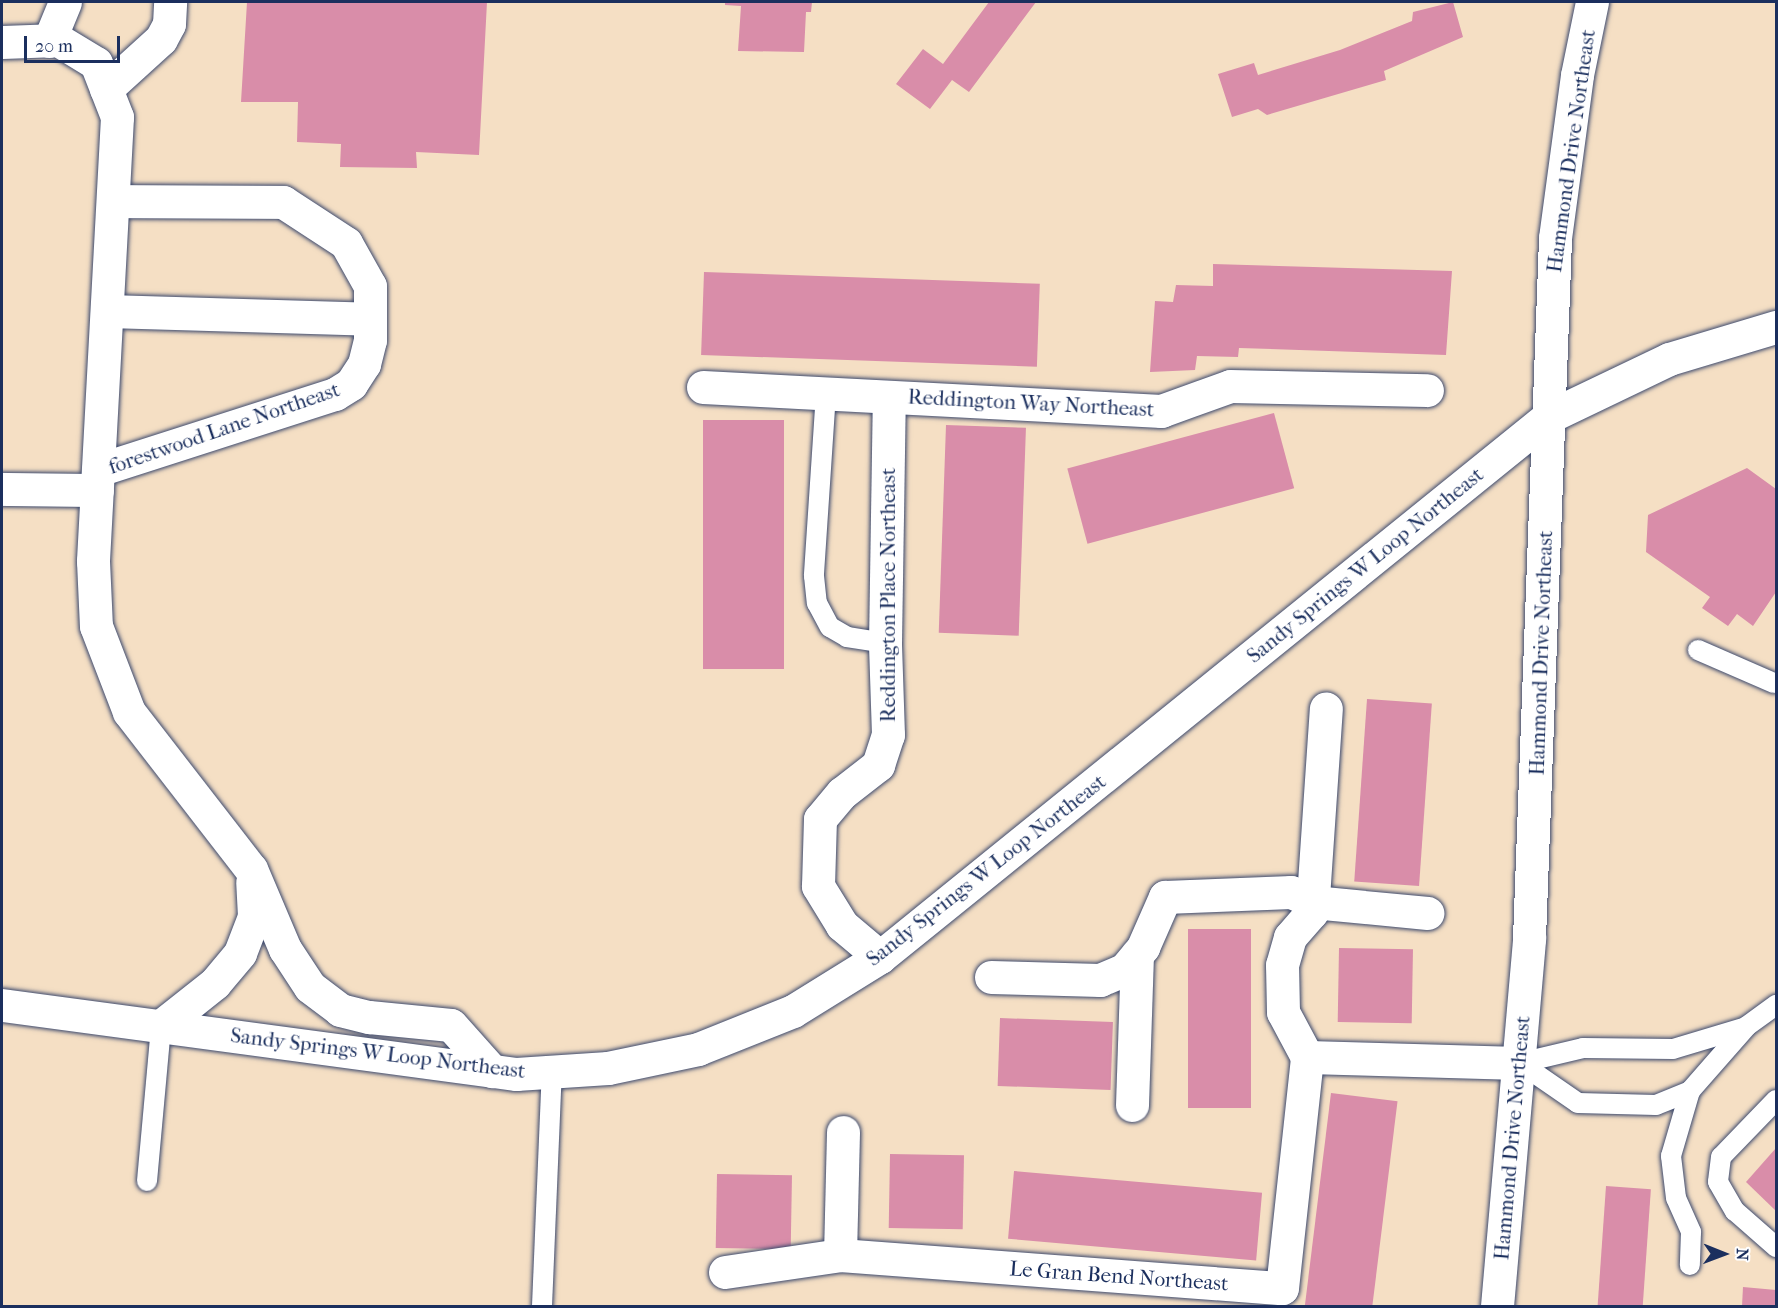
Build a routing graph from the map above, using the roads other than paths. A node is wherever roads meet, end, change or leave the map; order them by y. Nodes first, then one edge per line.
1 (65, 2) edge
2 (170, 2) edge
3 (1592, 2) edge
4 (49, 40) junction
5 (2, 42) edge
6 (106, 89) junction
7 (113, 201) junction
8 (107, 311) junction
9 (370, 319) junction
10 (1776, 327) edge
11 (703, 387) dead end
12 (1427, 390) dead end
13 (826, 393) junction
14 (889, 397) junction
15 (1548, 417) junction
16 (98, 480) junction
17 (2, 489) edge
18 (885, 643) junction
19 (1698, 651) dead end
20 (1774, 683) dead end
21 (1326, 708) dead end
22 (251, 869) junction
23 (1312, 902) junction
24 (1427, 913) dead end
25 (1137, 955) junction
26 (880, 957) junction
27 (991, 977) dead end
28 (2, 1005) edge
29 (1776, 1005) edge
30 (161, 1026) junction
31 (1747, 1026) junction
32 (1307, 1057) junction
33 (1520, 1064) junction
34 (492, 1071) junction
35 (552, 1072) junction
36 (1690, 1091) junction
37 (1776, 1100) edge
38 (1132, 1106) dead end
39 (843, 1132) dead end
40 (147, 1181) dead end
41 (1776, 1247) edge
42 (840, 1255) junction
43 (1690, 1265) dead end
44 (725, 1272) dead end
45 (542, 1306) edge
46 (1497, 1306) edge

1 - 4 street
2 - 6 street
3 - 15 street, Hammond Drive Northeast
4 - 5 street, forestwood Lane Northeast
4 - 6 street, forestwood Lane Northeast
6 - 7 street, forestwood Lane Northeast
7 - 8 street, forestwood Lane Northeast
7 - 9 street, forestwood Lane Northeast
8 - 9 street
8 - 16 street, forestwood Lane Northeast
9 - 16 street, forestwood Lane Northeast
10 - 15 street, Sandy Springs W Loop Northeast
11 - 13 street, Reddington Way Northeast
12 - 14 street, Reddington Way Northeast
13 - 14 street, Reddington Way Northeast
13 - 18 lane
14 - 18 street, Reddington Place Northeast
15 - 26 street, Sandy Springs W Loop Northeast
15 - 33 street, Hammond Drive Northeast
16 - 17 street, forestwood Lane Northeast
16 - 22 street, forestwood Lane Northeast
18 - 26 street, Reddington Place Northeast
19 - 20 lane
21 - 23 street
22 - 30 street
22 - 34 street, forestwood Lane Northeast
23 - 24 street
23 - 25 street
23 - 32 street
25 - 27 street
25 - 38 street
26 - 35 street, Sandy Springs W Loop Northeast
28 - 30 street, Sandy Springs W Loop Northeast
29 - 31 lane
30 - 34 street, Sandy Springs W Loop Northeast
30 - 40 lane
31 - 33 lane
31 - 36 lane
32 - 33 street
32 - 42 street, Le Gran Bend Northeast
33 - 36 lane
33 - 46 street, Hammond Drive Northeast
34 - 35 street, Sandy Springs W Loop Northeast
35 - 45 lane
36 - 43 lane
37 - 41 lane
39 - 42 street
42 - 44 street, Le Gran Bend Northeast

